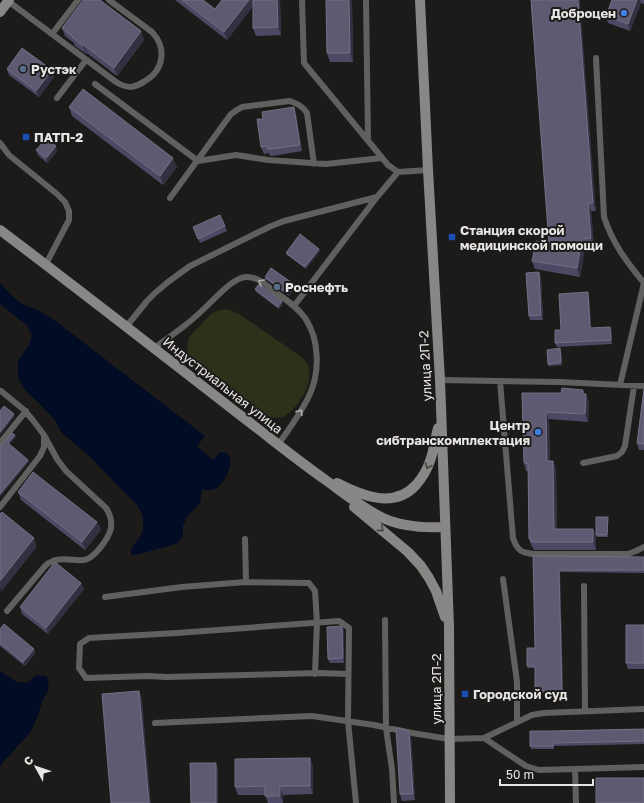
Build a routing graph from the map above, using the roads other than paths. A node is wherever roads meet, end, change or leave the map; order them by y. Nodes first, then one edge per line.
1 (8, 0) edge
2 (78, 0) edge
3 (109, 0) edge
4 (302, 0) edge
5 (366, 0) edge
6 (420, 0) edge
7 (0, 12) edge
8 (52, 34) junction
9 (596, 58) dead end
10 (86, 60) junction
11 (95, 84) dead end
12 (57, 98) dead end
13 (368, 140) junction
14 (0, 144) edge
15 (382, 158) junction
16 (198, 161) junction
17 (314, 164) junction
18 (428, 170) junction
19 (398, 172) junction
20 (377, 197) junction
21 (170, 198) dead end
22 (0, 230) edge
23 (46, 264) junction
24 (644, 283) edge
25 (294, 306) junction
26 (126, 327) junction
27 (154, 348) junction
28 (440, 380) junction
29 (500, 381) junction
30 (620, 385) junction
31 (634, 386) junction
32 (644, 386) edge
33 (0, 391) edge
34 (26, 412) junction
35 (440, 415) junction
36 (44, 435) junction
37 (0, 443) edge
38 (278, 445) junction
39 (297, 460) junction
40 (583, 463) dead end
41 (0, 507) edge
42 (445, 526) junction
43 (246, 539) dead end
44 (644, 547) edge
45 (503, 579) dead end
46 (246, 582) junction
47 (584, 586) dead end
48 (105, 597) dead end
49 (7, 611) dead end
50 (385, 620) dead end
51 (317, 622) junction
52 (449, 627) junction
53 (315, 674) junction
54 (348, 674) junction
55 (644, 708) edge
56 (585, 711) junction
57 (348, 721) junction
58 (155, 722) dead end
59 (517, 722) junction
60 (386, 728) junction
61 (484, 738) junction
62 (449, 739) junction
63 (644, 767) edge
64 (575, 769) junction
65 (356, 803) edge
66 (394, 803) edge
67 (450, 803) edge
68 (576, 803) edge

1 - 7 main road
1 - 8 lane
2 - 8 lane
3 - 10 lane
4 - 13 lane
5 - 13 lane
6 - 18 main road, улица 2П-2
8 - 10 lane
9 - 24 lane
10 - 12 lane
11 - 16 lane
13 - 15 lane
14 - 23 lane
15 - 17 lane
15 - 19 lane
16 - 17 lane
16 - 17 lane
16 - 21 lane
18 - 19 lane
18 - 28 main road, улица 2П-2
19 - 20 lane
20 - 25 lane
20 - 26 lane
22 - 23 main road, Индустриальная улица
23 - 26 main road, Индустриальная улица
24 - 30 lane
25 -> 27 lane
38 -> 25 lane
26 - 27 main road, Индустриальная улица
27 - 38 main road, Индустриальная улица
28 - 29 lane
28 - 35 main road, улица 2П-2
29 - 30 lane
29 - 44 lane
30 - 31 lane
31 - 32 lane
31 - 40 lane
33 - 34 lane
34 - 36 lane
34 - 37 lane
35 -> 39 main road
35 - 42 main road, улица 2П-2
36 - 41 lane
36 - 49 lane
38 - 39 main road, Индустриальная улица
39 - 42 main road, Индустриальная улица
39 -> 52 main road
42 - 52 main road, улица 2П-2
43 - 46 lane
45 - 59 lane
46 - 48 lane
46 - 51 lane
47 - 56 lane
50 - 60 lane
51 - 53 lane
51 - 53 lane
51 - 54 lane
52 - 62 main road, улица 2П-2
53 - 54 lane
54 - 57 lane
55 - 56 lane
56 - 59 lane
57 - 58 lane
57 - 60 lane
57 - 65 lane
59 - 61 lane
60 - 62 lane
60 - 66 lane
61 - 62 lane
61 - 64 lane
62 - 67 main road, улица 2П-2
63 - 64 lane
64 - 68 lane

